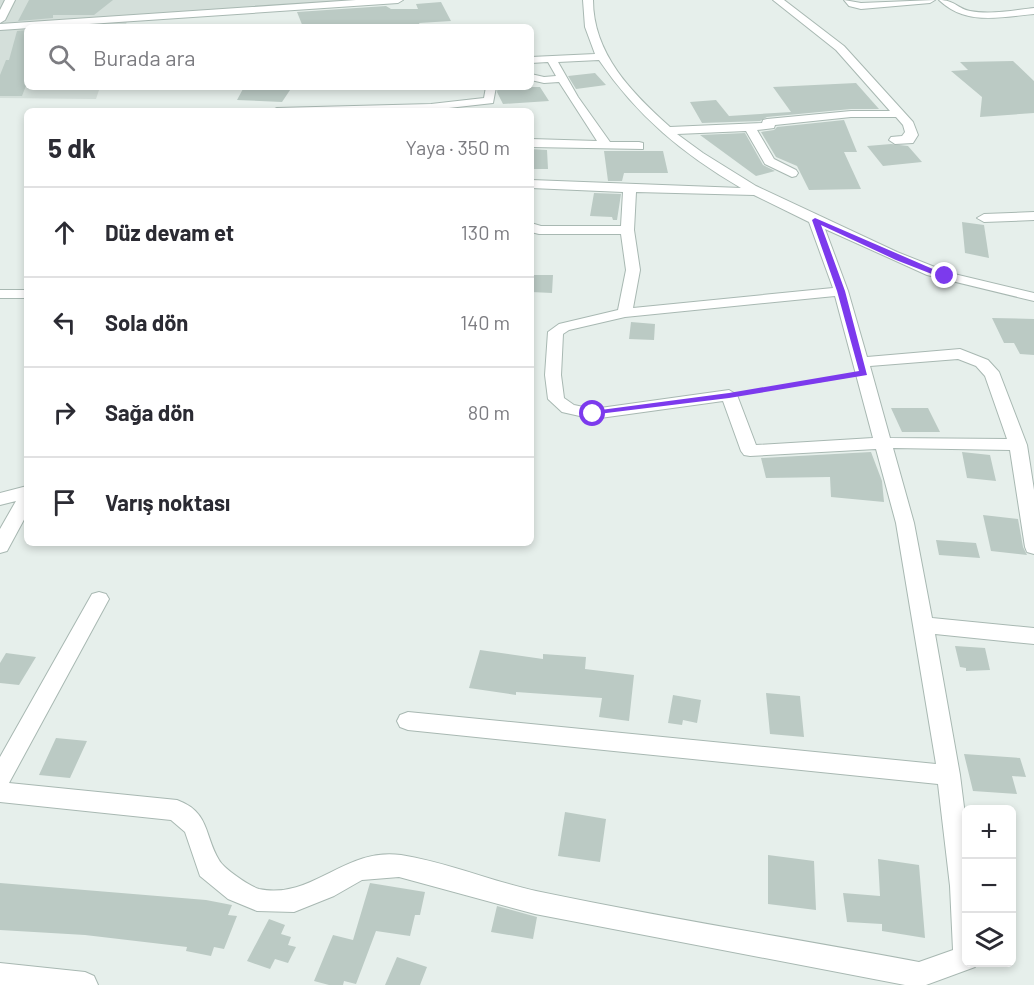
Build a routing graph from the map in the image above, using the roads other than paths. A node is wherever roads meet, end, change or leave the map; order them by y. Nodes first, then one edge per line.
1 (10, 0) edge
2 (398, 0) edge
3 (588, 0) edge
4 (778, 0) edge
5 (849, 0) edge
6 (930, 0) edge
7 (944, 0) edge
8 (1034, 11) edge
9 (0, 20) edge
10 (44, 24) edge
11 (24, 25) edge
12 (0, 27) edge
13 (600, 57) junction
14 (551, 58) junction
15 (534, 60) edge
16 (534, 78) edge
17 (562, 78) junction
18 (491, 90) edge
19 (392, 108) edge
20 (899, 114) junction
21 (750, 128) junction
22 (665, 131) junction
23 (895, 140) dead end
24 (534, 142) edge
25 (606, 145) junction
26 (639, 146) dead end
27 (792, 173) dead end
28 (534, 184) edge
29 (630, 188) junction
30 (754, 192) junction
31 (1034, 216) edge
32 (984, 218) dead end
33 (815, 220) junction
34 (534, 228) edge
35 (627, 230) junction
36 (841, 291) junction
37 (0, 294) edge
38 (24, 294) edge
39 (1034, 297) edge
40 (625, 313) junction
41 (862, 368) junction
42 (883, 442) junction
43 (1018, 445) junction
44 (24, 493) edge
45 (0, 499) edge
46 (24, 503) edge
47 (0, 546) edge
48 (1034, 547) edge
49 (99, 599) dead end
50 (923, 625) junction
51 (1034, 636) edge
52 (408, 721) dead end
53 (948, 775) junction
54 (0, 778) edge
55 (0, 792) edge
56 (0, 976) edge
57 (932, 978) edge
58 (85, 985) edge

1 - 9 street
2 - 10 street
3 - 13 street
4 - 20 street
5 - 6 street
7 - 8 street
11 - 12 street
13 - 14 street
13 - 22 street
14 - 15 street
14 - 17 street
16 - 17 street
17 - 25 street
18 - 19 street
20 - 21 street
20 - 23 street
21 - 22 street
21 - 27 street
22 - 30 street
24 - 25 street
25 - 26 street
28 - 29 street
29 - 30 street
29 - 35 street
30 - 33 street
31 - 32 street
33 - 36 street
33 - 39 street
34 - 35 street
35 - 40 street
36 - 40 street
36 - 41 street
37 - 38 street
40 - 42 street
41 - 42 street
41 - 43 street
42 - 43 street
42 - 50 street
43 - 48 street
44 - 45 street
46 - 47 street
49 - 54 street
50 - 51 street
50 - 53 street
52 - 53 street
53 - 57 street
55 - 57 street
56 - 58 street

